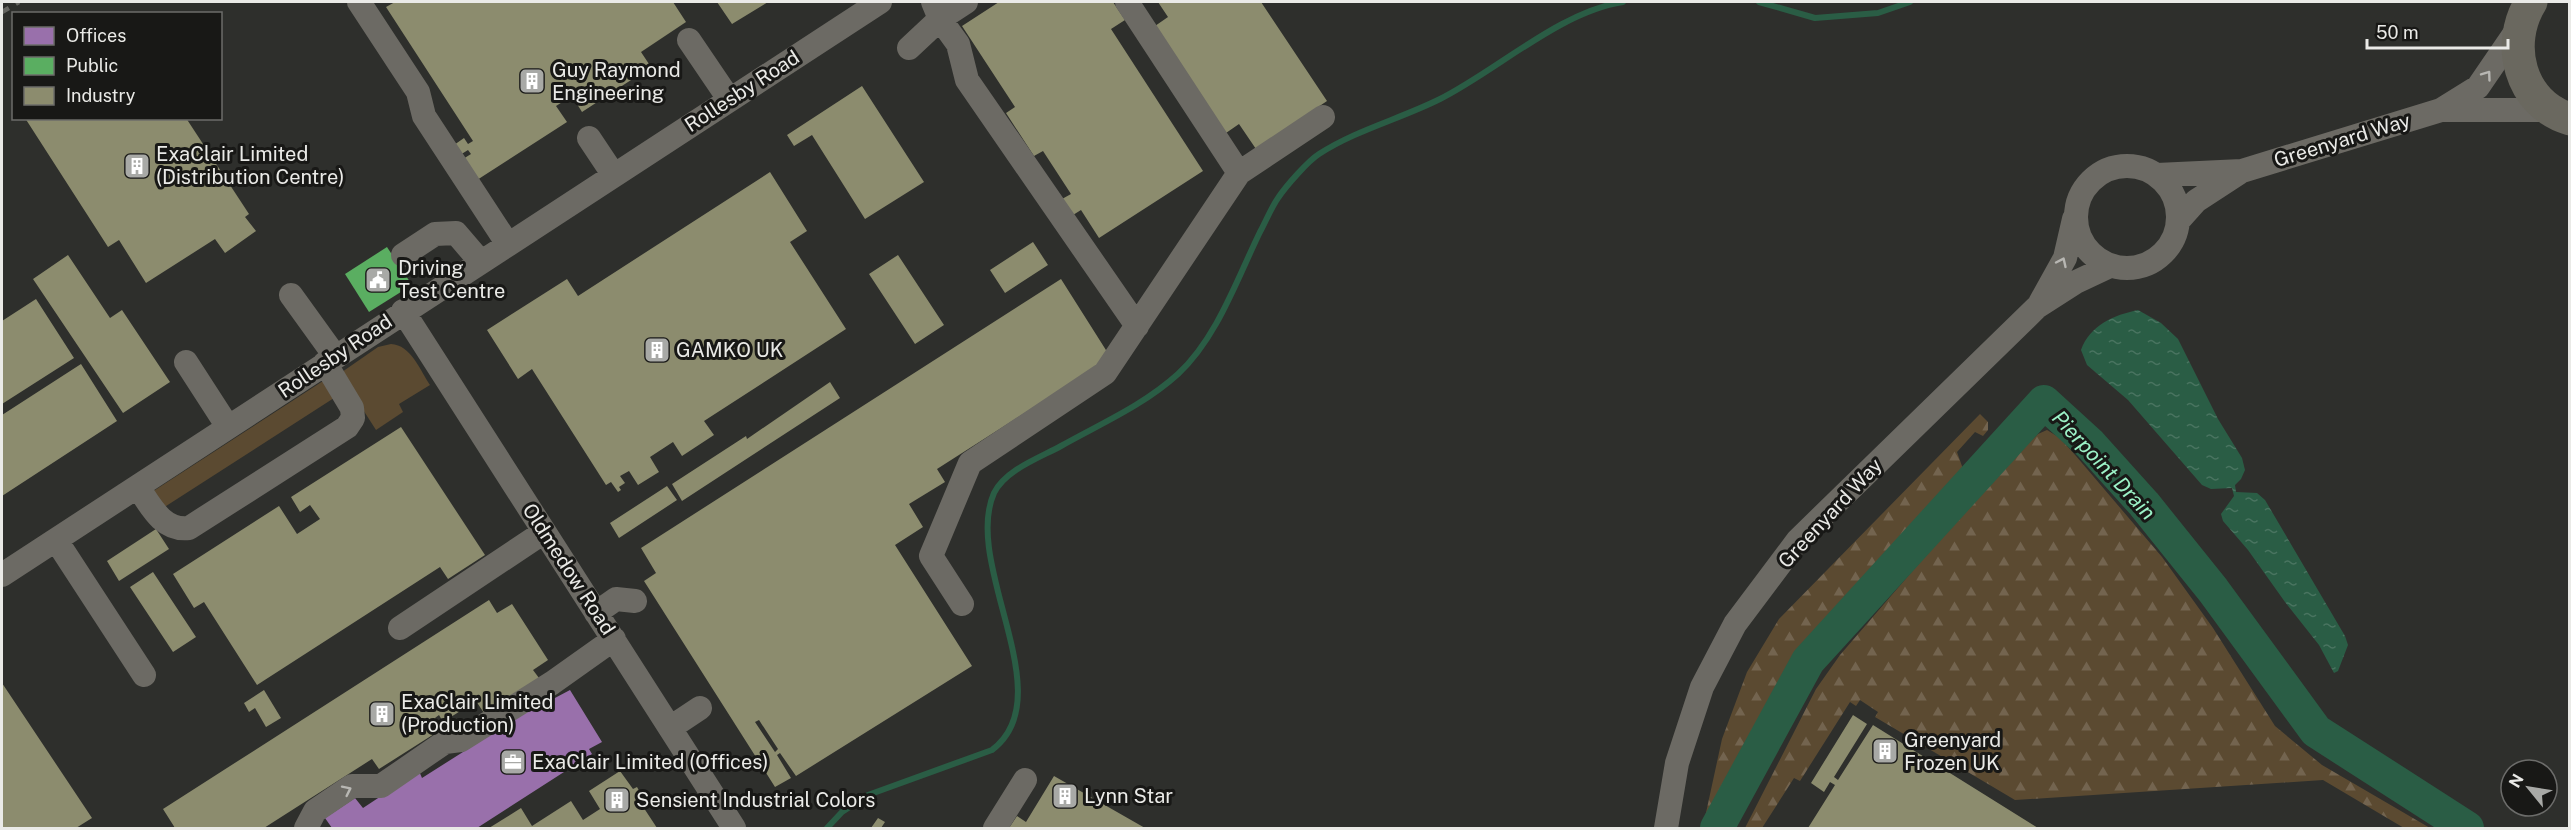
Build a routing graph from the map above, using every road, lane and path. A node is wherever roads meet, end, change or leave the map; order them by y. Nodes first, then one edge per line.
1 (359, 2) edge
2 (966, 2) edge
3 (1127, 2) edge
4 (868, 5) edge
5 (2528, 8) edge
6 (937, 10) edge
7 (689, 40) dead end
8 (909, 48) dead end
9 (729, 99) junction
10 (2441, 110) junction
11 (2560, 114) edge
12 (1323, 117) dead end
13 (589, 138) dead end
14 (2242, 171) junction
15 (1239, 173) junction
16 (613, 174) junction
17 (2157, 175) junction
18 (2075, 213) junction
19 (2179, 220) junction
20 (507, 243) junction
21 (403, 255) dead end
22 (480, 261) junction
23 (2110, 266) junction
24 (291, 294) dead end
25 (2037, 307) junction
26 (403, 311) junction
27 (1137, 326) junction
28 (330, 360) junction
29 (186, 362) dead end
30 (228, 427) junction
31 (138, 488) junction
32 (544, 532) junction
33 (56, 540) junction
34 (2, 575) edge
35 (635, 601) dead end
36 (962, 604) dead end
37 (596, 613) junction
38 (400, 628) dead end
39 (614, 639) junction
40 (144, 675) dead end
41 (700, 708) dead end
42 (670, 728) junction
43 (1025, 780) dead end
44 (306, 828) edge
45 (734, 828) edge
46 (995, 828) edge
47 (1666, 828) edge

1 - 20 street
2 - 6 street
3 - 15 street
4 - 9 street, Rollesby Road
10 -> 5 street, Greenyard Way
5 - 11 highway
6 - 8 street
6 - 27 street
7 - 9 street
9 - 16 street, Rollesby Road
10 - 11 street, Greenyard Way
10 - 14 street, Greenyard Way
12 - 15 street
13 - 16 street
14 - 17 street, Greenyard Way
14 - 19 street, Greenyard Way
15 - 27 street
16 - 20 street, Rollesby Road
17 - 18 street
17 - 19 street
18 - 23 street
25 -> 18 street, Greenyard Way
19 - 23 street
20 - 22 street, Rollesby Road
21 - 22 street
22 - 26 street, Rollesby Road
23 - 25 street, Greenyard Way
24 - 28 street
25 - 47 street, Greenyard Way
26 - 28 street, Rollesby Road
26 - 32 street, Oldmedow Road
27 - 36 street
28 - 30 street, Rollesby Road
28 - 31 street
29 - 30 street
30 - 31 street, Rollesby Road
31 - 33 street, Rollesby Road
32 - 37 street, Oldmedow Road
32 - 38 street
33 - 34 street, Rollesby Road
33 - 40 street
35 - 37 street
37 - 39 street, Oldmedow Road
39 - 42 street, Oldmedow Road
44 -> 39 street
41 - 42 street
42 - 45 street, Oldmedow Road
43 - 46 street

